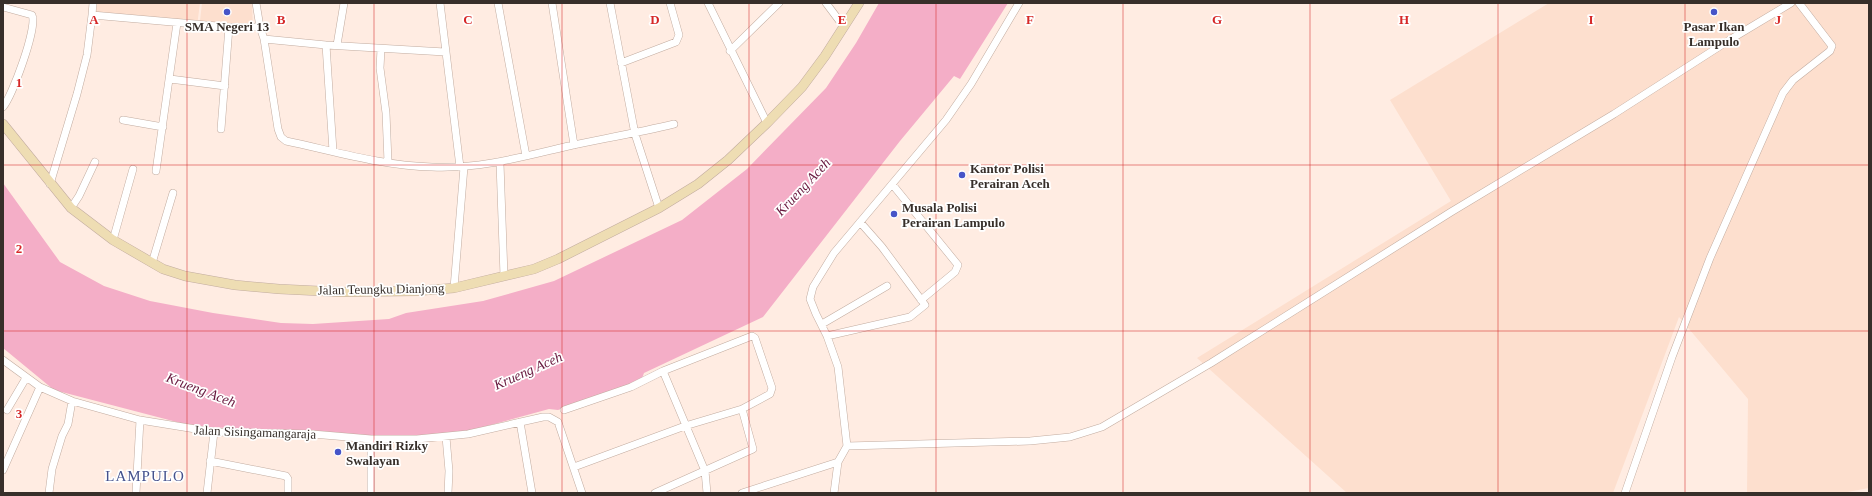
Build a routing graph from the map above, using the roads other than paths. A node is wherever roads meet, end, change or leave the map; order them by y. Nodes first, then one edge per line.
1 (94, 3) edge
2 (256, 3) edge
3 (344, 3) edge
4 (440, 3) edge
5 (498, 3) edge
6 (552, 3) edge
7 (610, 3) edge
8 (670, 3) edge
9 (708, 3) edge
10 (779, 3) edge
11 (826, 3) edge
12 (859, 3) edge
13 (1019, 3) edge
14 (1791, 3) edge
15 (1799, 3) edge
16 (3, 7) edge
17 (92, 15) junction
18 (177, 23) junction
19 (229, 27) junction
20 (260, 27) junction
21 (844, 28) junction
22 (264, 39) junction
23 (337, 44) junction
24 (326, 45) junction
25 (381, 49) junction
26 (730, 51) junction
27 (445, 52) junction
28 (621, 63) junction
29 (170, 79) junction
30 (225, 86) junction
31 (3, 108) edge
32 (124, 120) dead end
33 (3, 124) edge
34 (674, 124) dead end
35 (767, 124) junction
36 (163, 127) junction
37 (221, 129) dead end
38 (634, 134) junction
39 (574, 145) junction
40 (333, 150) junction
41 (526, 156) junction
42 (95, 162) dead end
43 (388, 162) junction
44 (500, 163) junction
45 (462, 167) junction
46 (133, 169) dead end
47 (156, 171) dead end
48 (50, 184) junction
49 (892, 184) junction
50 (173, 193) dead end
51 (71, 208) junction
52 (659, 208) junction
53 (860, 222) junction
54 (113, 240) junction
55 (152, 263) junction
56 (504, 276) junction
57 (886, 286) dead end
58 (454, 288) junction
59 (921, 300) junction
60 (822, 324) junction
61 (827, 336) junction
62 (3, 360) edge
63 (663, 371) junction
64 (26, 378) junction
65 (40, 387) junction
66 (72, 401) junction
67 (742, 409) junction
68 (7, 410) dead end
69 (564, 410) dead end
70 (140, 420) junction
71 (520, 422) junction
72 (685, 426) junction
73 (214, 432) junction
74 (446, 437) junction
75 (371, 439) junction
76 (847, 446) junction
77 (210, 461) junction
78 (838, 462) junction
79 (574, 466) junction
80 (3, 470) edge
81 (705, 471) junction
82 (49, 493) edge
83 (136, 493) edge
84 (207, 493) edge
85 (288, 493) edge
86 (371, 493) edge
87 (448, 493) edge
88 (532, 493) edge
89 (582, 493) edge
90 (654, 493) edge
91 (707, 493) edge
92 (742, 493) edge
93 (834, 493) edge
94 (1625, 493) edge

1 - 17 street
2 - 20 street
3 - 23 street
4 - 27 street
5 - 41 street
6 - 39 street
7 - 28 street
8 - 28 street
9 - 26 street
10 - 26 street
11 - 21 street
12 - 21 street, Jalan Teungku Dianjong
13 - 49 street
14 - 76 street
15 - 94 street
16 - 31 street
17 - 18 street
17 - 48 street
18 - 19 street
18 - 29 street
19 - 20 street
19 - 30 street
20 - 22 street
21 - 35 street, Jalan Teungku Dianjong
22 - 24 street
22 - 40 street
23 - 24 street
23 - 25 street
24 - 40 street
25 - 27 street
25 - 43 street
26 - 35 street
27 - 45 street
28 - 38 street
29 - 30 street
29 - 36 street
30 - 37 street
32 - 36 street
33 - 48 street, Jalan Teungku Dianjong
34 - 38 street
35 - 52 street, Jalan Teungku Dianjong
36 - 47 street
38 - 39 street
38 - 52 street
39 - 41 street
40 - 43 street
41 - 44 street
42 - 51 street
43 - 45 street
44 - 45 street
44 - 56 street
45 - 58 street
46 - 54 street
48 - 51 street, Jalan Teungku Dianjong
49 - 53 street
49 - 59 street
50 - 55 street
51 - 54 street, Jalan Teungku Dianjong
52 - 56 street, Jalan Teungku Dianjong
53 - 59 street
53 - 60 street
54 - 55 street, Jalan Teungku Dianjong
55 - 58 street, Jalan Teungku Dianjong
56 - 58 street, Jalan Teungku Dianjong
57 - 60 street
59 - 61 street
60 - 61 street
61 - 76 street
62 - 64 street, Jalan Sisingamangaraja
63 - 67 street
63 - 69 street
63 - 72 street
64 - 65 street, Jalan Sisingamangaraja
64 - 68 street
65 - 66 street, Jalan Sisingamangaraja
65 - 80 street
66 - 70 street, Jalan Sisingamangaraja
66 - 82 street
67 - 72 street
67 - 81 street
70 - 73 street, Jalan Sisingamangaraja
70 - 83 street
71 - 74 street, Jalan Sisingamangaraja
71 - 79 street, Jalan Sisingamangaraja
71 - 88 street
72 - 79 street
72 - 81 street
73 - 75 street, Jalan Sisingamangaraja
73 - 77 street
74 - 75 street, Jalan Sisingamangaraja
74 - 87 street
75 - 86 street
76 - 78 street
77 - 84 street
77 - 85 street
78 - 92 street
78 - 93 street
79 - 89 street, Jalan Sisingamangaraja
81 - 90 street
81 - 91 street

